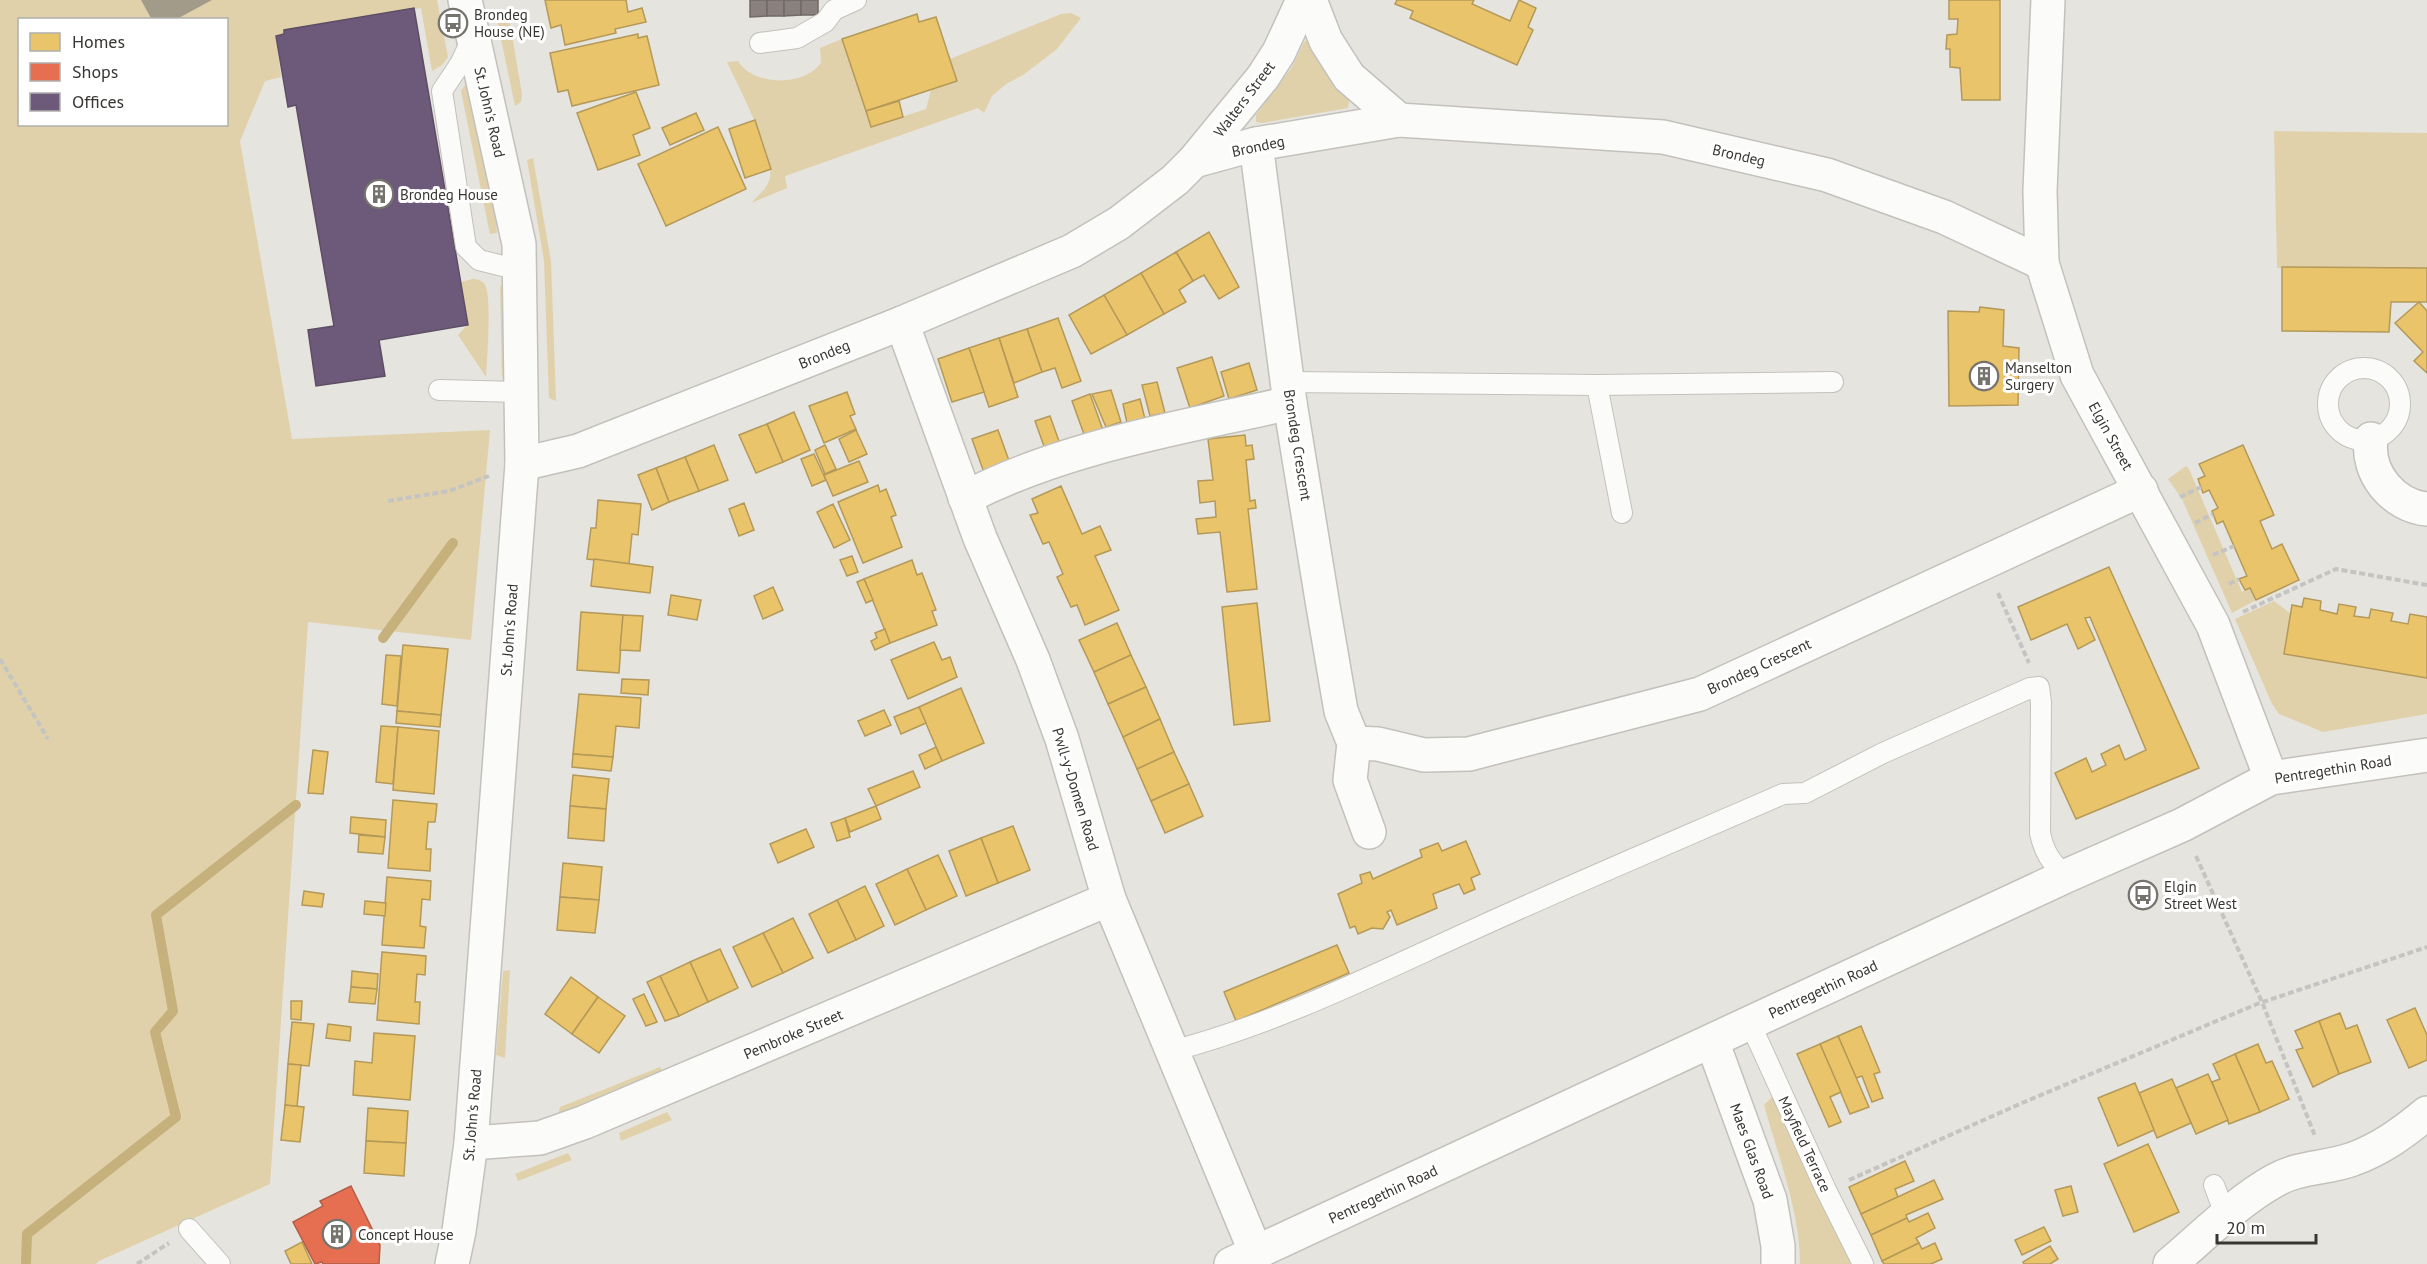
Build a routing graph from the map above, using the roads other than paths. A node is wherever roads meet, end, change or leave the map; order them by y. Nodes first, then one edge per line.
1 (465, 0) edge
2 (856, 0) edge
3 (1303, 0) edge
4 (1310, 0) edge
5 (2048, 0) edge
6 (473, 36) junction
7 (760, 43) dead end
8 (1399, 120) junction
9 (1256, 144) junction
10 (1194, 161) junction
11 (2042, 263) junction
12 (519, 274) junction
13 (902, 323) junction
14 (1833, 382) dead end
15 (1597, 385) junction
16 (439, 390) dead end
17 (520, 392) junction
18 (1289, 392) junction
19 (2371, 440) dead end
20 (522, 464) junction
21 (2141, 490) junction
22 (965, 498) junction
23 (2427, 509) edge
24 (1622, 513) dead end
25 (1354, 743) junction
26 (2427, 754) edge
27 (2271, 778) junction
28 (1369, 832) dead end
29 (2066, 876) junction
30 (1109, 899) junction
31 (1750, 1023) junction
32 (1712, 1041) junction
33 (1172, 1051) junction
34 (2427, 1113) edge
35 (471, 1143) junction
36 (2214, 1185) dead end
37 (2226, 1217) junction
38 (189, 1229) road end
39 (1244, 1258) edge
40 (220, 1264) edge
41 (452, 1264) edge
42 (1778, 1264) edge
43 (1863, 1264) edge
44 (2170, 1264) edge

1 - 6 street, St. John's Road
2 - 7 lane
3 - 10 street, Walters Street
4 - 8 street
5 - 11 street, Elgin Street
6 - 12 street, St. John's Road
6 - 12 lane
8 - 9 street, Brondeg
8 - 11 street, Brondeg
9 - 10 street, Brondeg
9 - 18 street, Brondeg Crescent
10 - 13 street, Brondeg
11 - 21 street, Elgin Street
12 - 17 street, St. John's Road
13 - 20 street, Brondeg
13 - 22 street, Pwll-y-Domen Road
14 - 15 lane
15 - 18 lane
15 - 24 lane
16 - 17 lane
17 - 20 street, St. John's Road
18 - 22 street
18 - 25 street, Brondeg Crescent
19 - 23 street
20 - 35 street, St. John's Road
21 - 25 street, Brondeg Crescent
21 - 27 street, Elgin Street
22 - 30 street, Pwll-y-Domen Road
25 - 28 street, Brondeg Crescent
26 - 27 street, Pentregethin Road
27 - 29 street, Pentregethin Road
29 - 31 street, Pentregethin Road
29 - 33 lane
30 - 33 street, Pwll-y-Domen Road
30 - 35 street, Pembroke Street
31 - 32 street, Pentregethin Road
31 - 43 lane, Mayfield Terrace
32 - 39 street, Pentregethin Road
32 - 42 street, Maes Glas Road
33 - 39 street, Pwll-y-Domen Road
34 - 37 street
35 - 41 street, St. John's Road
36 - 37 lane
37 - 44 street
38 - 40 lane

